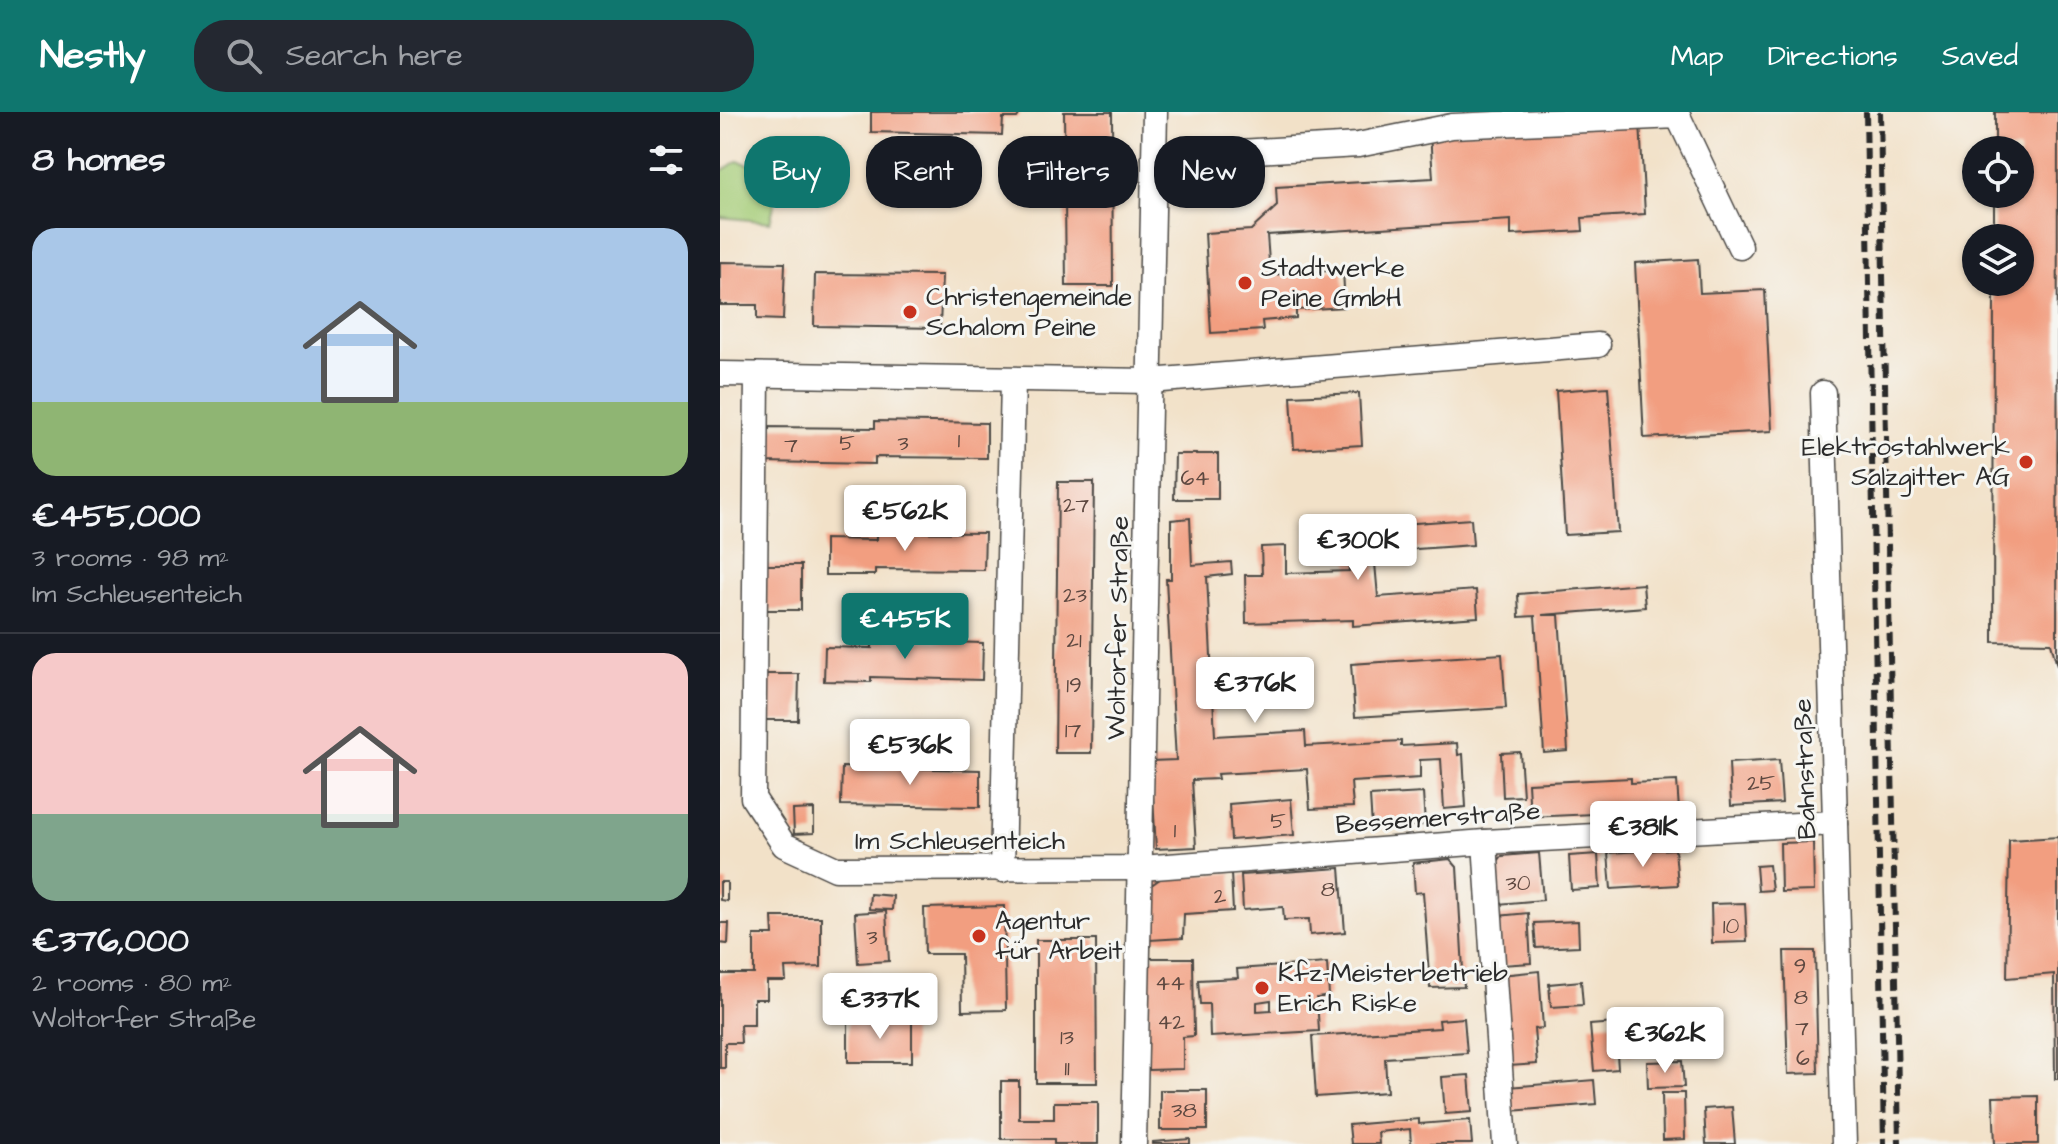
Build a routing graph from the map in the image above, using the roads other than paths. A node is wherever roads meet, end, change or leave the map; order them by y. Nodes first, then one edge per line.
1 (1155, 112) edge
2 (1154, 136) edge
3 (1265, 150) edge
4 (1154, 157) edge
5 (1740, 247) dead end
6 (1598, 345) dead end
7 (720, 374) edge
8 (757, 375) junction
9 (1013, 380) junction
10 (1150, 381) junction
11 (1823, 393) dead end
12 (1835, 823) junction
13 (1485, 842) junction
14 (1141, 868) junction
15 (1002, 870) junction
16 (1134, 1144) edge
17 (1505, 1144) edge
18 (1844, 1144) edge

1 - 2 street, Woltorfer Straße
3 - 5 street
4 - 10 street, Woltorfer Straße
6 - 10 street
7 - 8 street
8 - 9 street
8 - 15 street, Im Schleusenteich
9 - 10 street
9 - 15 street
10 - 14 street, Woltorfer Straße
11 - 12 street, Bahnstraße
12 - 13 street, Bessemerstraße
12 - 18 street, Bahnstraße
13 - 14 street, Bessemerstraße
13 - 17 street
14 - 15 street, Im Schleusenteich
14 - 16 street, Woltorfer Straße

